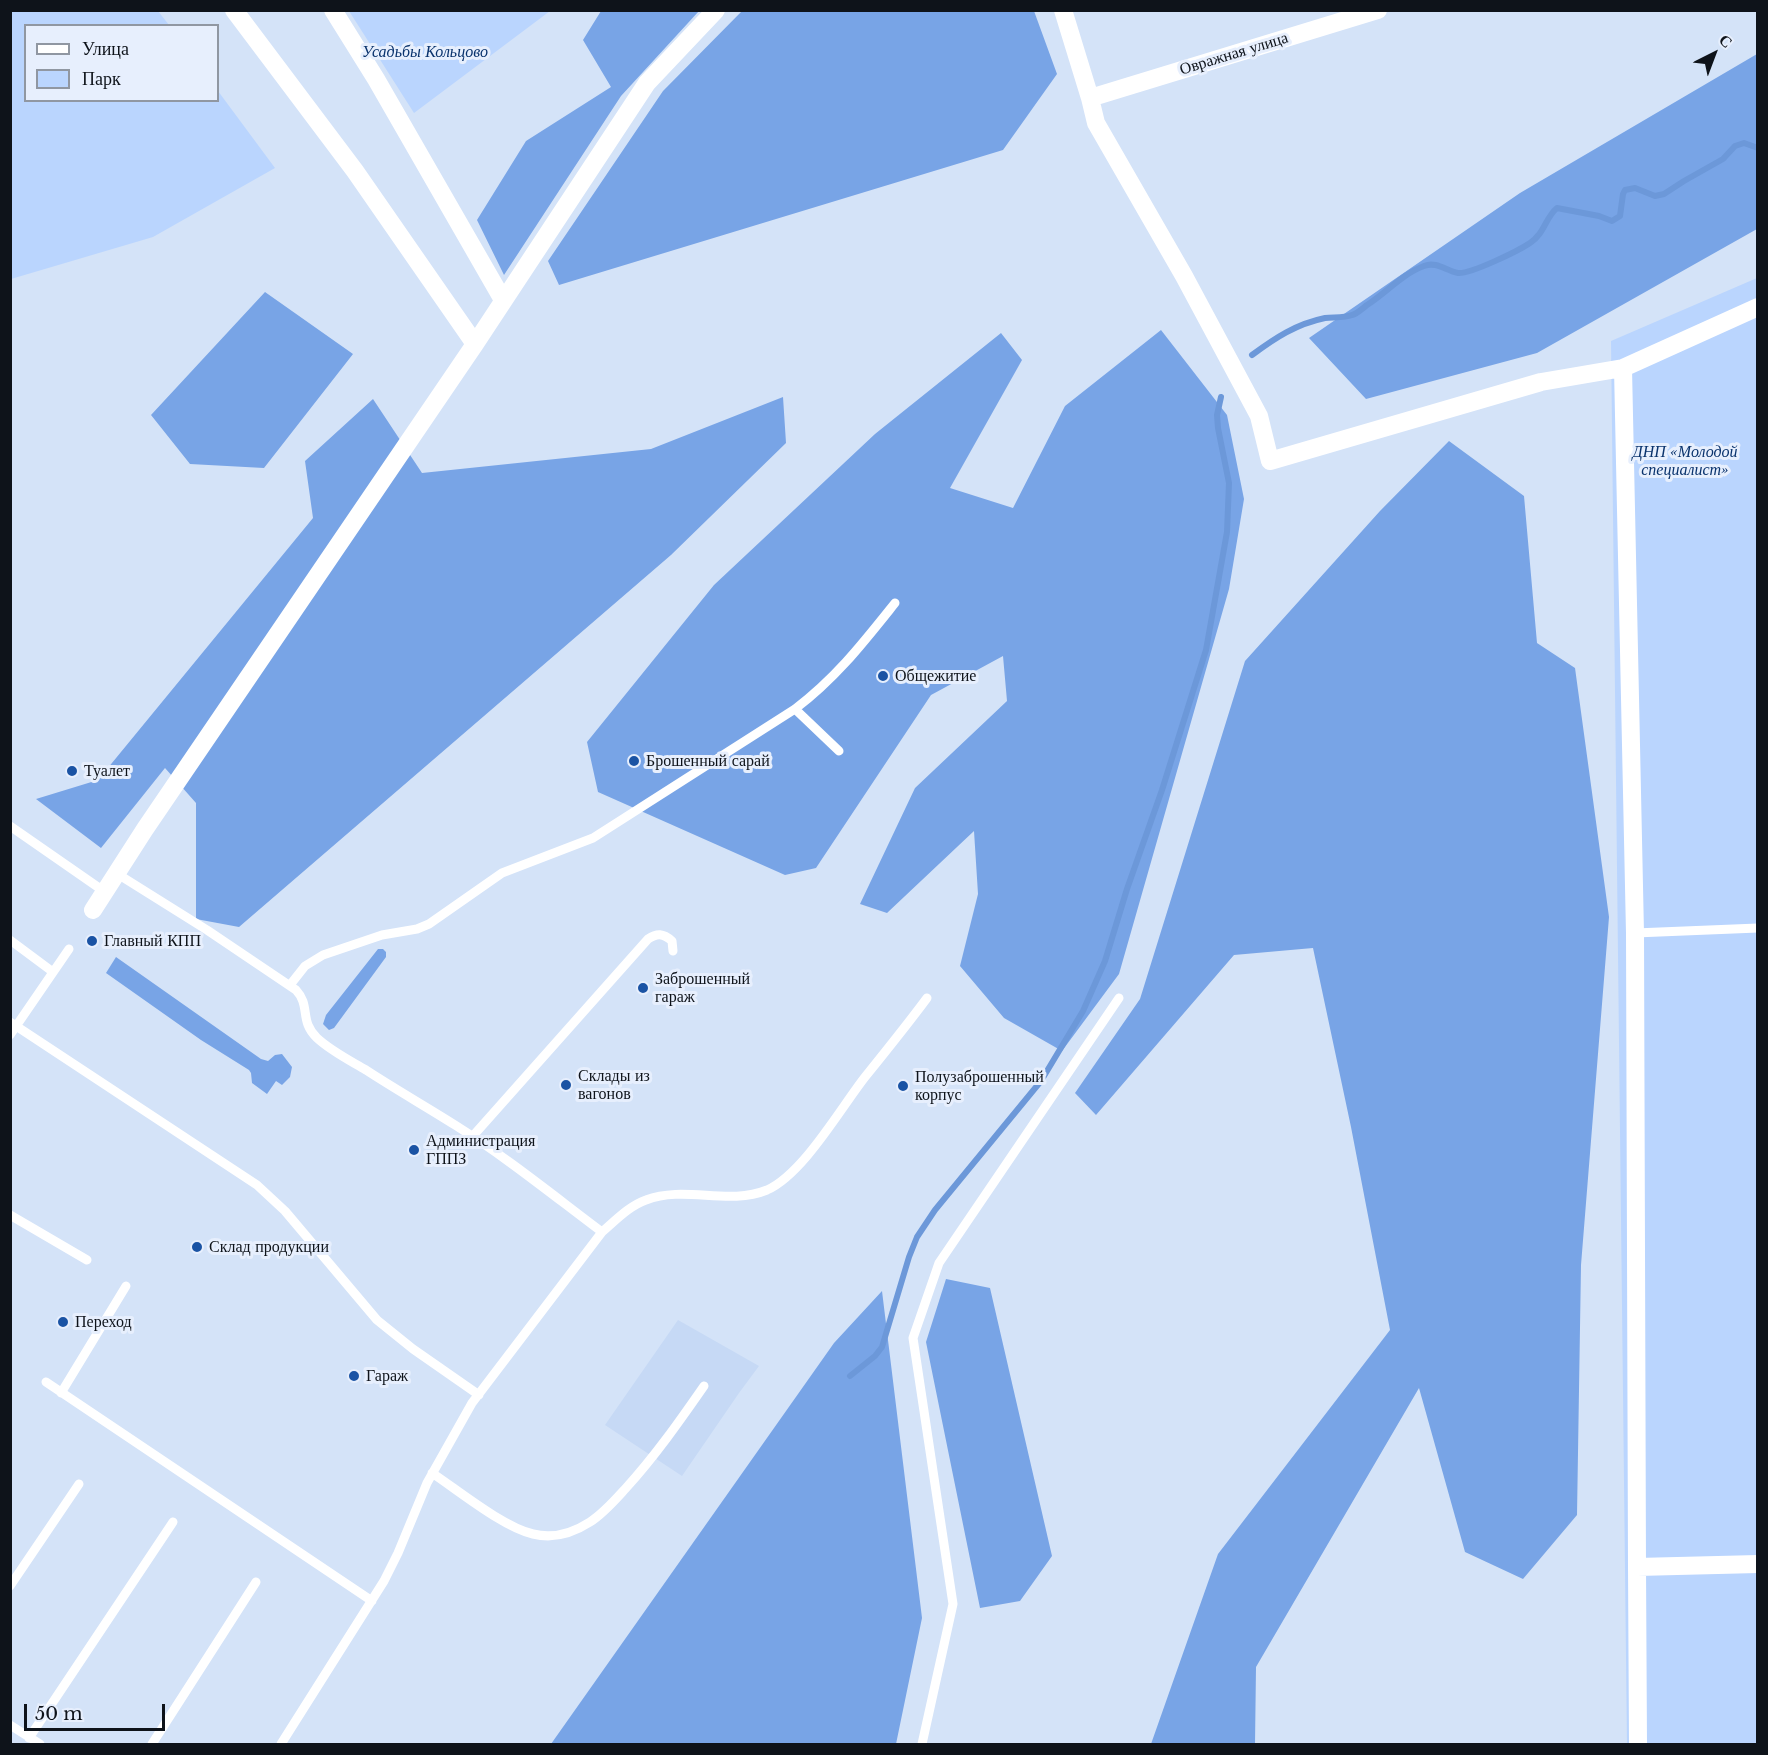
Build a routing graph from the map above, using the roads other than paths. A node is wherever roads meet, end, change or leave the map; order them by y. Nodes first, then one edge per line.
1 (234, 10) edge
2 (333, 10) edge
3 (716, 10) edge
4 (1063, 10) edge
5 (1378, 10) edge
6 (1090, 98) junction
7 (503, 300) junction
8 (1758, 307) edge
9 (475, 344) junction
10 (1623, 368) junction
11 (895, 603) dead end
12 (795, 709) junction
13 (839, 751) dead end
14 (10, 826) edge
15 (116, 873) junction
16 (105, 892) junction
17 (93, 910) dead end
18 (1758, 928) edge
19 (1635, 933) junction
20 (10, 940) edge
21 (69, 949) dead end
22 (673, 951) dead end
23 (53, 972) junction
24 (290, 985) junction
25 (927, 998) dead end
26 (1119, 998) dead end
27 (12, 1028) edge
28 (472, 1137) junction
29 (10, 1215) edge
30 (602, 1232) junction
31 (87, 1260) dead end
32 (126, 1286) dead end
33 (45, 1382) dead end
34 (704, 1386) dead end
35 (61, 1393) junction
36 (479, 1395) junction
37 (432, 1473) junction
38 (79, 1484) dead end
39 (173, 1522) dead end
40 (1758, 1564) edge
41 (1637, 1567) junction
42 (256, 1582) dead end
43 (10, 1586) edge
44 (372, 1601) junction
45 (10, 1725) edge
46 (29, 1738) junction
47 (40, 1744) edge
48 (152, 1744) edge
49 (281, 1744) edge
50 (922, 1744) edge
51 (1638, 1744) edge

1 - 9 street
2 - 7 street
3 - 7 street
4 - 6 street
5 - 6 street, Овражная улица
6 - 10 street
7 - 9 street
8 - 10 street
9 - 15 street
10 - 19 street
11 - 12 lane
12 - 13 lane
12 - 24 lane
14 - 16 lane
15 - 16 street
15 - 24 lane
16 - 17 street
18 - 19 lane
19 - 41 street
20 - 23 lane
21 - 23 lane
22 - 28 lane
23 - 27 lane
24 - 28 lane
25 - 30 lane
26 - 50 lane
27 - 36 lane
28 - 30 lane
29 - 31 lane
30 - 36 lane
32 - 35 lane
33 - 35 lane
34 - 37 lane
35 - 44 lane
36 - 37 lane
37 - 44 lane
38 - 43 lane
39 - 46 lane
40 - 41 street
41 - 51 street
42 - 48 lane
44 - 49 lane
45 - 46 lane
46 - 47 lane

